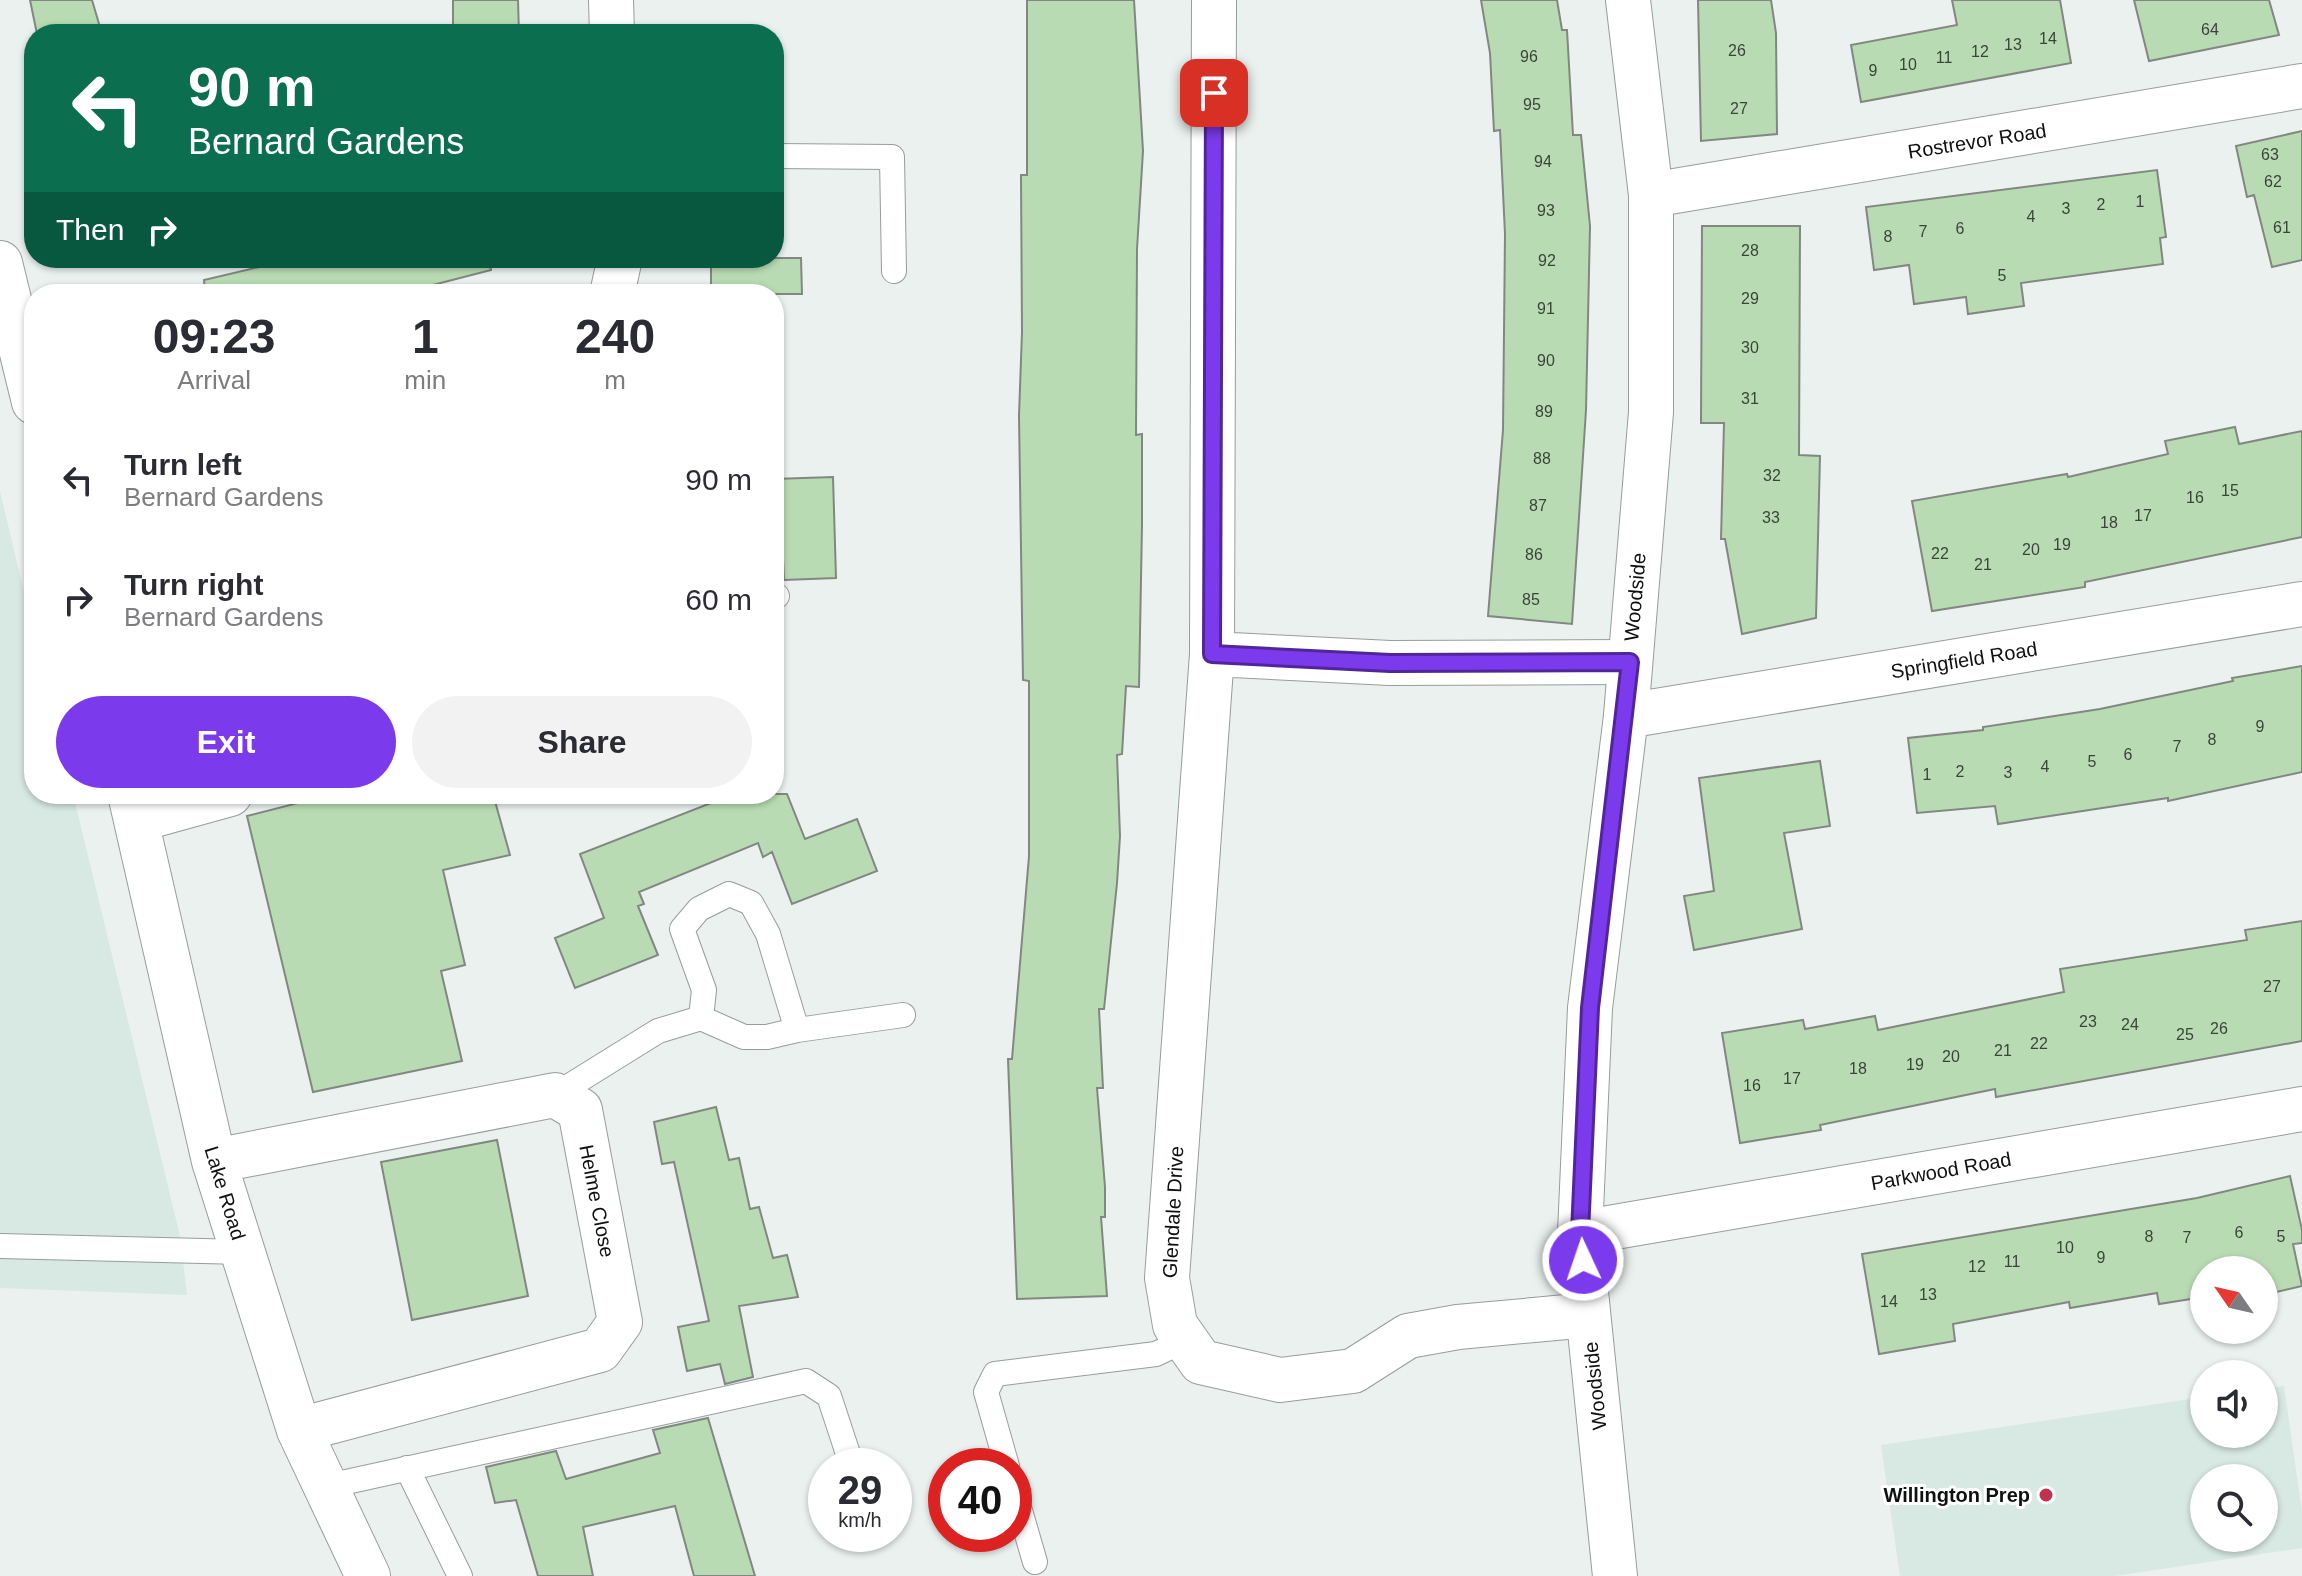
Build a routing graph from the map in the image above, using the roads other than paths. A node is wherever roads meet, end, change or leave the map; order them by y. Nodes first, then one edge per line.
1 (611, 0) edge
2 (1214, 0) edge
3 (1628, 0) edge
4 (612, 24) edge
5 (2302, 86) edge
6 (784, 156) edge
7 (1651, 195) junction
8 (0, 263) edge
9 (894, 271) dead end
10 (24, 361) edge
11 (2302, 604) edge
12 (1212, 654) junction
13 (1630, 662) junction
14 (1626, 716) junction
15 (155, 804) edge
16 (133, 807) edge
17 (903, 1015) dead end
18 (701, 1018) junction
19 (797, 1030) junction
20 (555, 1095) junction
21 (2302, 1109) edge
22 (214, 1161) junction
23 (1580, 1233) junction
24 (0, 1246) edge
25 (243, 1252) junction
26 (1588, 1315) junction
27 (1185, 1340) junction
28 (299, 1430) junction
29 (846, 1448) edge
30 (1002, 1448) edge
31 (407, 1468) junction
32 (328, 1486) junction
33 (1032, 1552) edge
34 (1035, 1562) dead end
35 (368, 1576) edge
36 (460, 1576) edge
37 (1615, 1576) edge

1 - 4 street
2 - 12 street, Glendale Drive
3 - 7 street, Woodside
5 - 7 street, Rostrevor Road
6 - 9 lane
7 - 13 street, Woodside
8 - 10 street
11 - 14 street, Springfield Road
12 - 13 street
12 - 27 street, Glendale Drive
13 - 14 street, Woodside
14 - 23 street, Woodside
15 - 16 street
16 - 22 street, Lake Road
17 - 19 lane
18 - 19 lane
18 - 19 lane
18 - 20 lane
20 - 22 street
20 - 28 street, Helme Close
21 - 23 street, Parkwood Road
22 - 25 street, Lake Road
23 - 26 street, Woodside
24 - 25 lane
25 - 28 street, Lake Road
26 - 27 street, Glendale Drive
26 - 37 street, Woodside
27 - 30 lane
28 - 32 street, Lake Road
29 - 31 lane
31 - 32 lane
31 - 36 lane
32 - 35 street, Lake Road
33 - 34 lane

